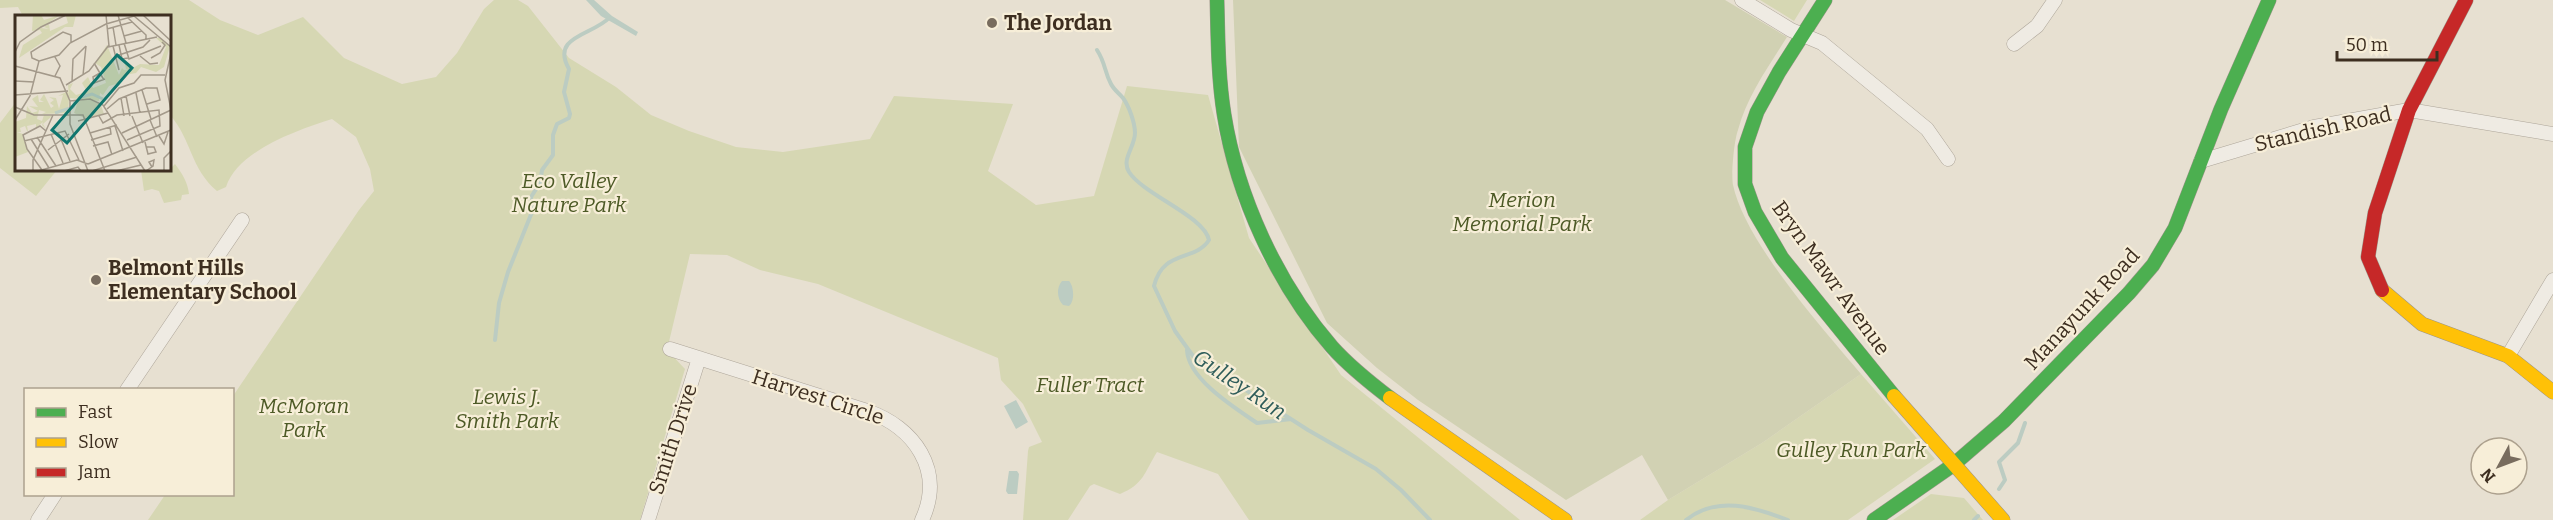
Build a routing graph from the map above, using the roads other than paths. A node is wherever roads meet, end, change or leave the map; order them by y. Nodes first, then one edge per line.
1 (1217, 0) edge
2 (1742, 0) edge
3 (1824, 0) edge
4 (2055, 0) edge
5 (2269, 0) edge
6 (2466, 0) edge
7 (1803, 35) junction
8 (2014, 44) dead end
9 (2409, 110) junction
10 (2553, 134) edge
11 (1948, 159) dead end
12 (2201, 161) junction
13 (242, 220) dead end
14 (2553, 280) edge
15 (670, 349) dead end
16 (2508, 356) junction
17 (699, 358) junction
18 (128, 388) edge
19 (2553, 392) edge
20 (1953, 465) junction
21 (54, 496) edge
22 (38, 520) edge
23 (648, 520) edge
24 (922, 520) edge
25 (1566, 520) edge
26 (1874, 520) edge
27 (2003, 520) edge

1 - 25 street
2 - 7 street
3 - 7 street, Bryn Mawr Avenue
4 - 8 street
5 - 12 street, Manayunk Road
6 - 9 street
7 - 11 street
7 - 20 street, Bryn Mawr Avenue
9 - 10 street, Standish Road
9 - 12 street, Standish Road
9 - 16 street
12 - 20 street, Manayunk Road
13 - 18 street
14 - 16 street
15 - 17 street, Harvest Circle
16 - 19 street
17 - 23 street, Smith Drive
17 - 24 street, Harvest Circle
20 - 26 street, Manayunk Road
20 - 27 street, Bryn Mawr Avenue
21 - 22 street

